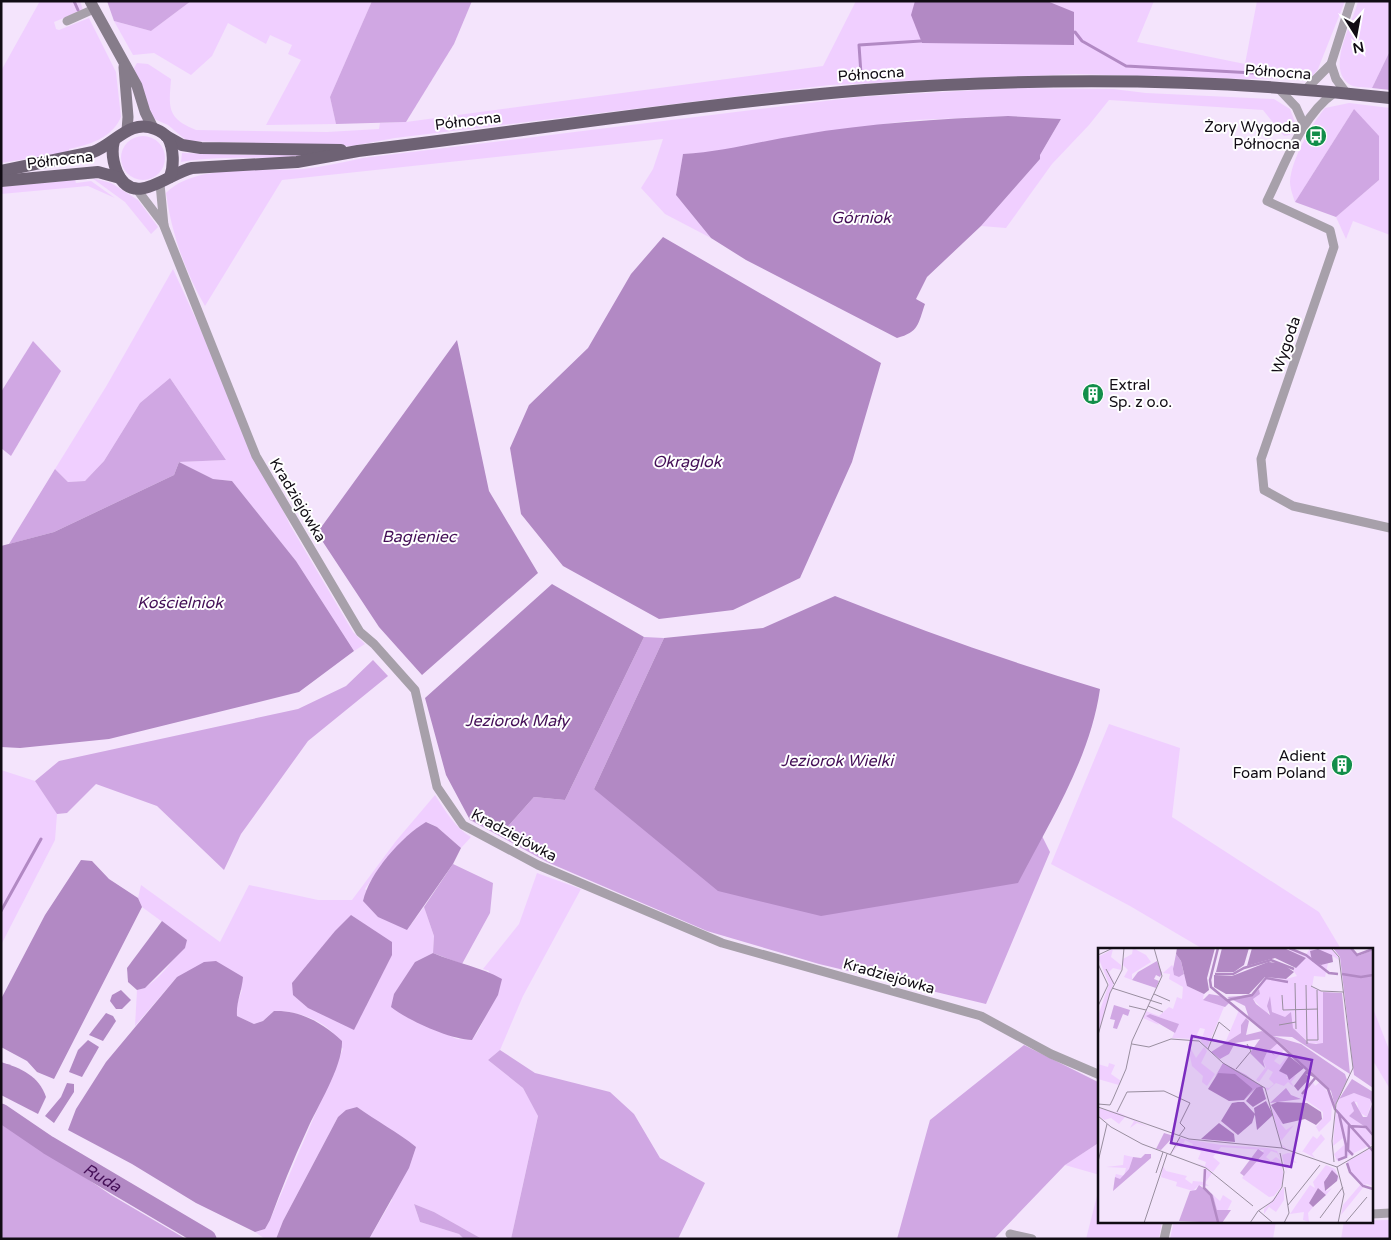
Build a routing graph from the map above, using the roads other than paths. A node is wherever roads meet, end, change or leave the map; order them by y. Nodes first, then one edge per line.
1 (1351, 1) edge
2 (92, 5) edge
3 (67, 21) dead end
4 (1331, 64) junction
5 (124, 65) junction
6 (1278, 88) junction
7 (1305, 90) junction
8 (1341, 93) junction
9 (1390, 98) edge
10 (1304, 125) junction
11 (153, 128) junction
12 (127, 131) junction
13 (165, 136) junction
14 (114, 142) junction
15 (358, 150) junction
16 (1, 171) edge
17 (120, 178) junction
18 (165, 180) junction
19 (1, 181) edge
20 (135, 188) junction
21 (164, 226) junction
22 (1390, 528) edge
23 (1098, 1074) edge
24 (1374, 1214) edge
25 (1390, 1214) edge
26 (1168, 1222) edge
27 (1010, 1234) dead end
28 (1032, 1239) edge
29 (1164, 1239) edge

1 - 4 street
2 - 3 street
2 - 5 main road
4 - 7 street
4 - 8 street
5 - 11 main road
5 - 12 main road
6 - 7 main road, Północna
6 - 10 street
6 - 15 main road, Północna
7 - 8 main road, Północna
8 - 9 main road, Północna
8 - 10 street, Wygoda
10 - 22 street, Wygoda
11 - 12 main road
11 - 13 main road
12 - 14 main road
13 - 15 main road, Północna
13 - 18 main road
14 - 16 main road, Północna
14 - 17 main road
15 - 18 main road, Północna
17 - 19 main road, Północna
17 - 20 main road
18 - 20 main road
18 - 21 street, Kradziejówka
20 - 21 street, Kradziejówka
21 - 23 street, Kradziejówka
24 - 25 street
26 - 29 street
27 - 28 street

